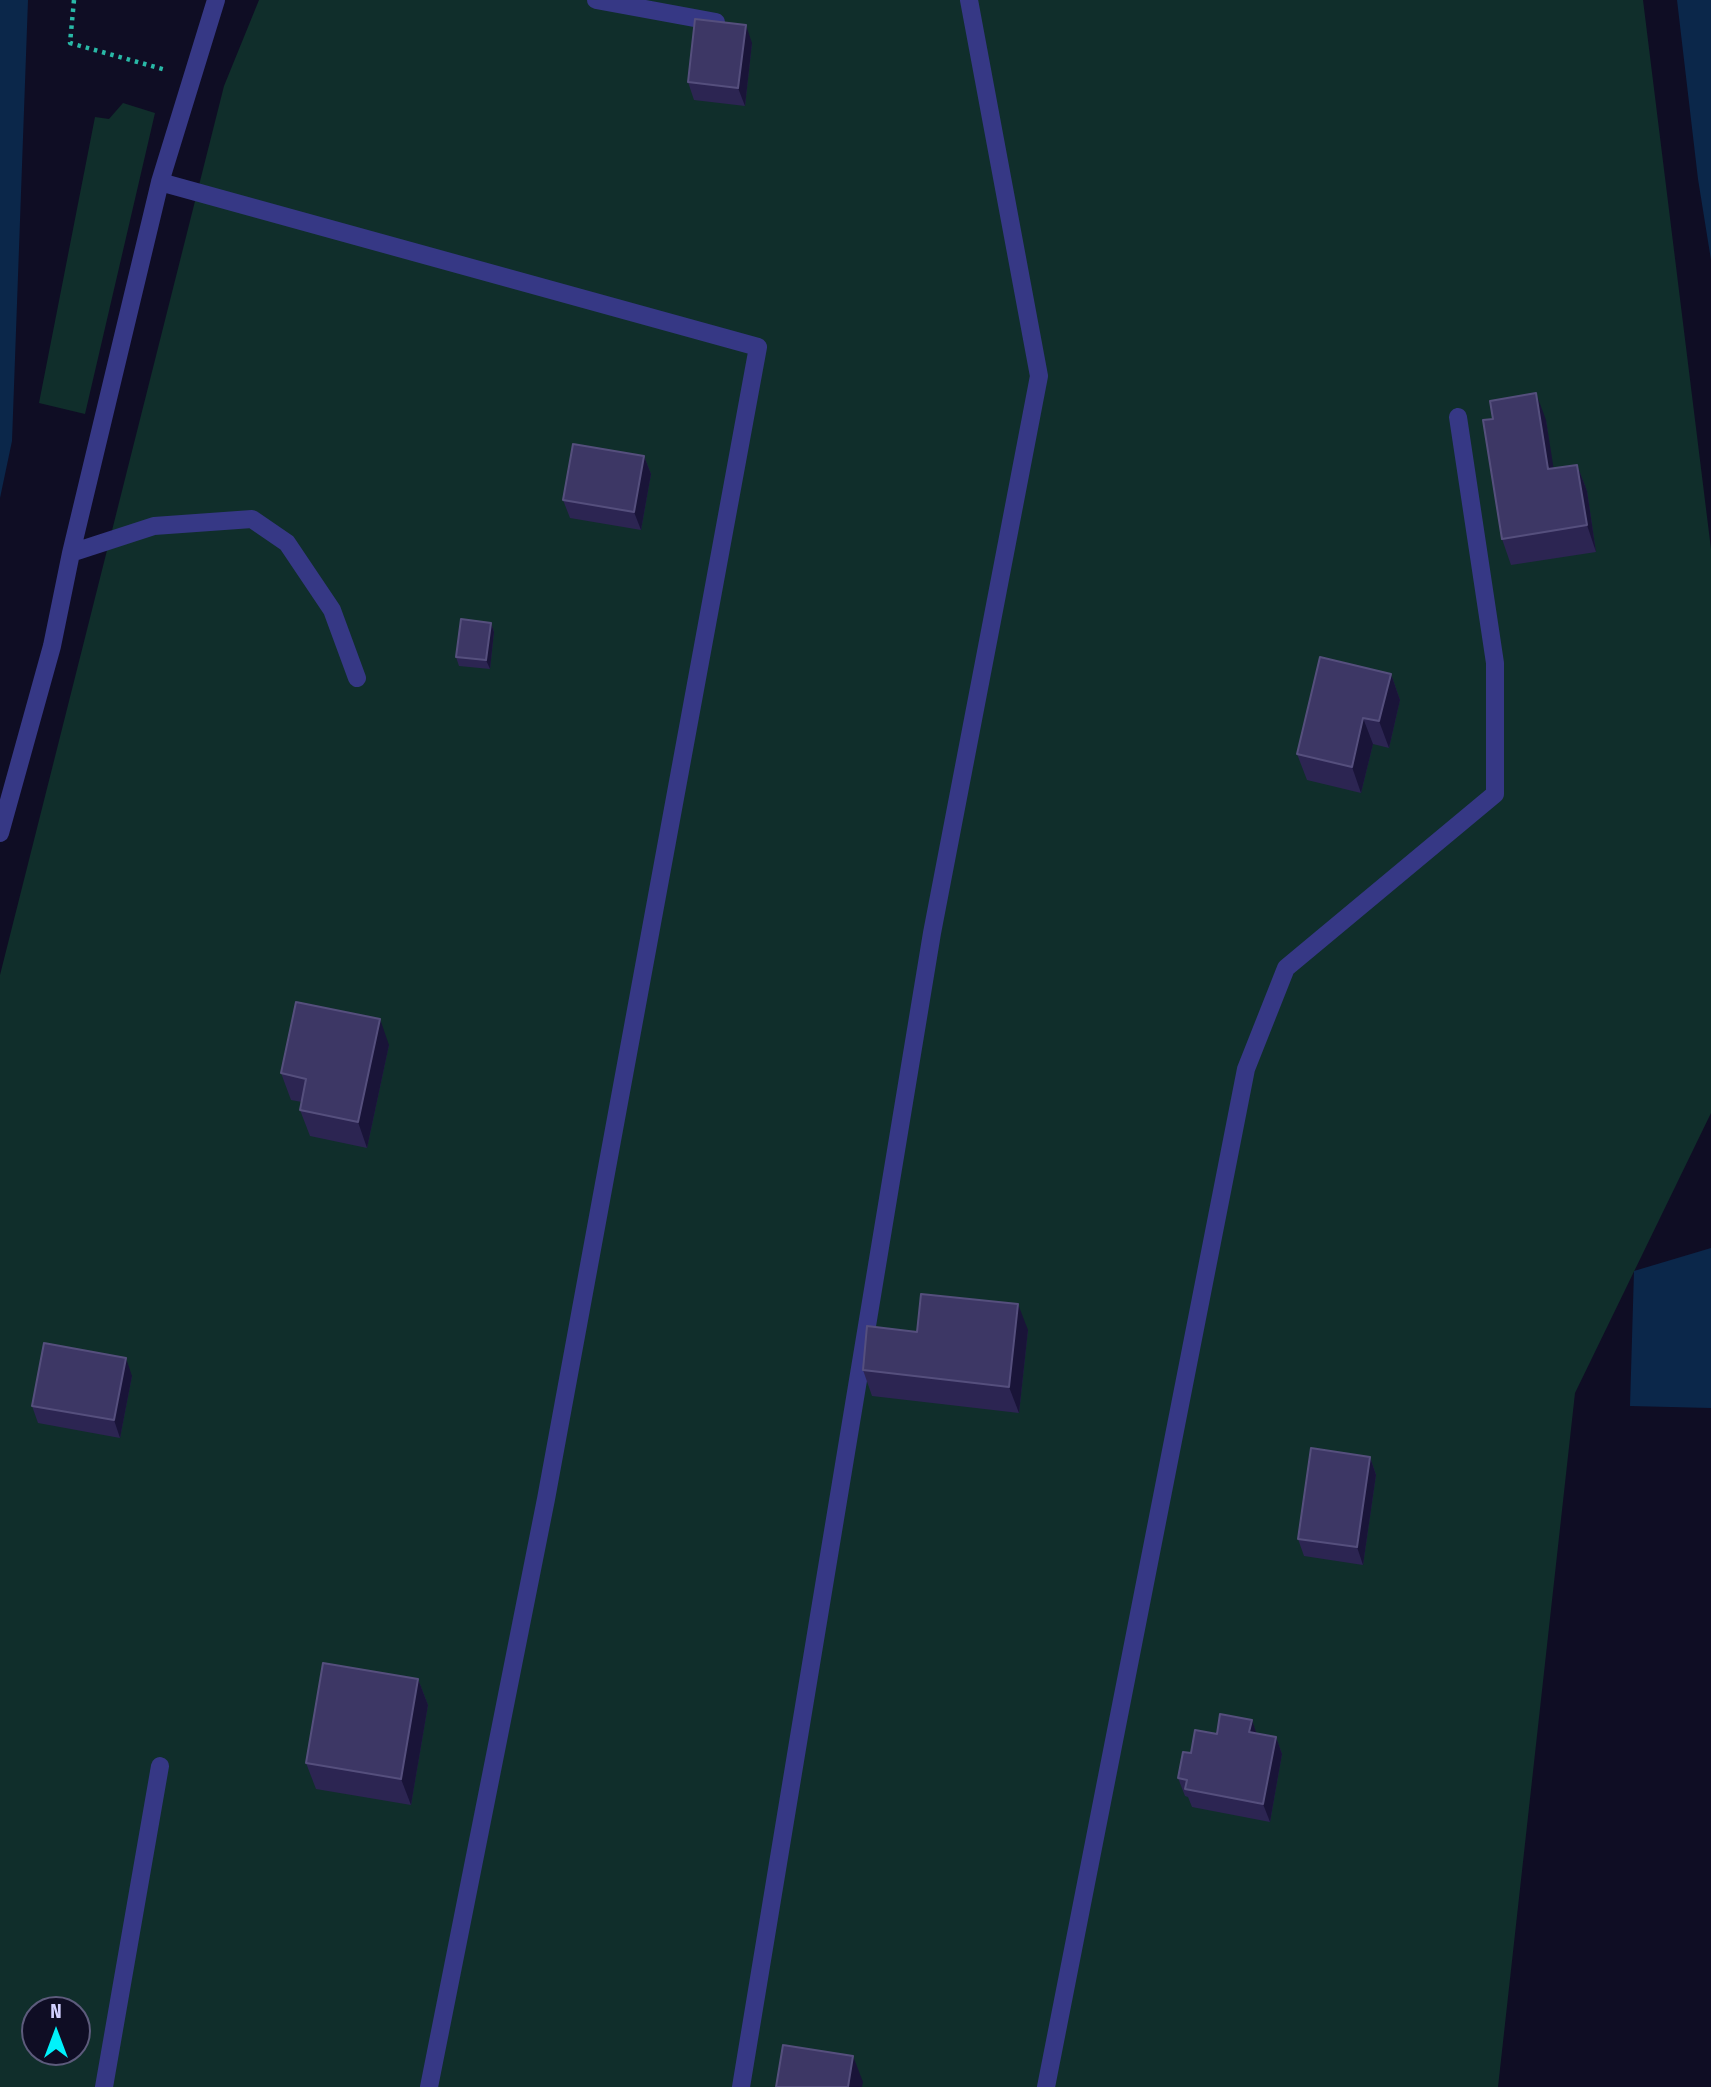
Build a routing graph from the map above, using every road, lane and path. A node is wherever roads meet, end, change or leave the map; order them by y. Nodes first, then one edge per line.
1 (74, 0) edge
2 (216, 0) edge
3 (596, 0) edge
4 (969, 0) edge
5 (716, 22) edge
6 (191, 76) junction
7 (160, 182) junction
8 (1458, 417) dead end
9 (71, 553) junction
10 (357, 678) dead end
11 (0, 833) edge
12 (160, 1766) dead end
13 (104, 2087) edge
14 (429, 2087) edge
15 (741, 2087) edge
16 (1046, 2087) edge

1 - 6 path
2 - 6 street
3 - 5 street
4 - 15 street
6 - 7 street
7 - 9 street
7 - 14 street
8 - 16 street
9 - 10 street
9 - 11 street
12 - 13 street

